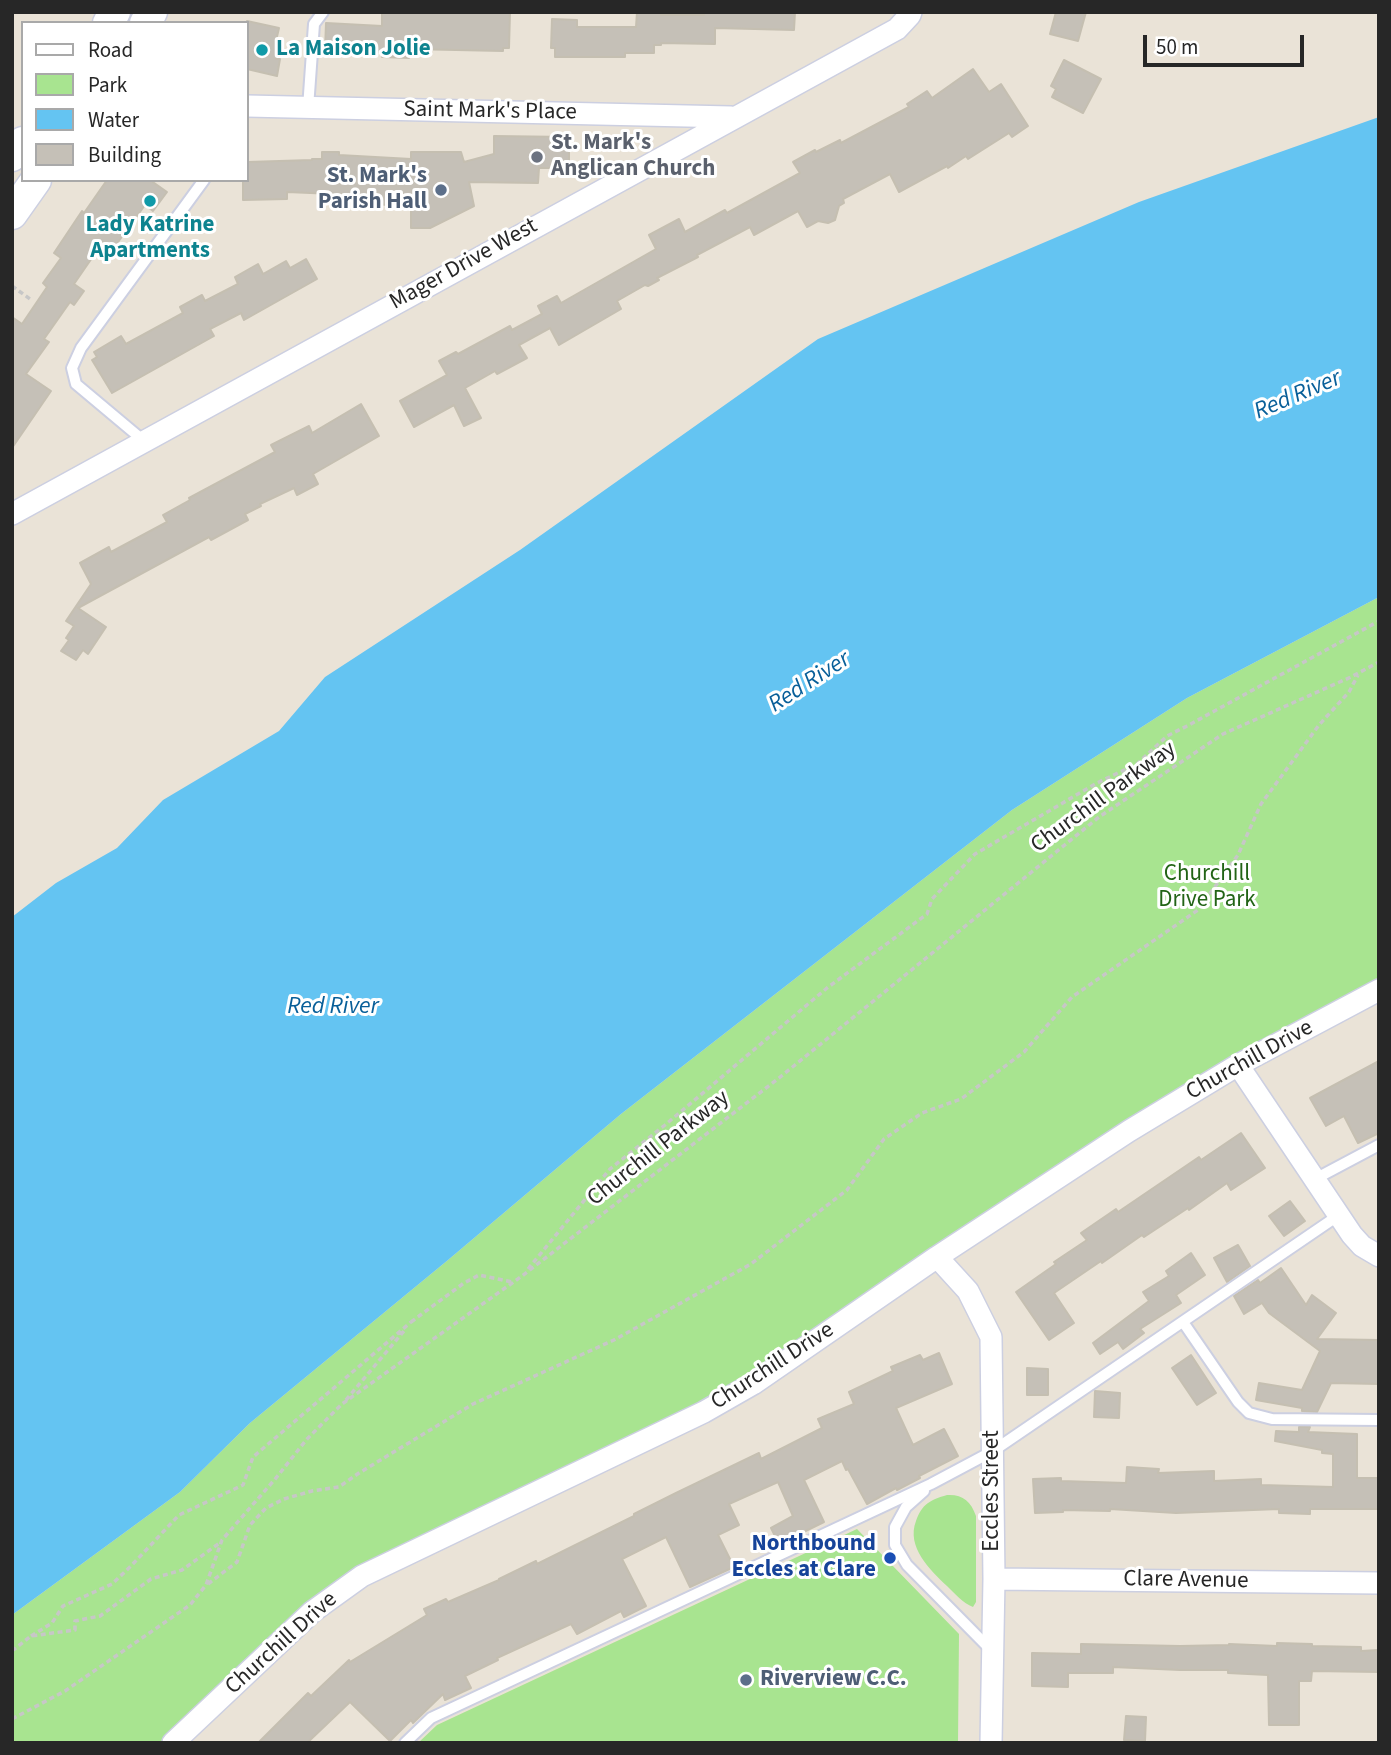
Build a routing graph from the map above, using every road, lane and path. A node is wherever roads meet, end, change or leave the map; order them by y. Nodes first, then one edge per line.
1 (323, 12) edge
2 (911, 12) edge
3 (308, 108) junction
4 (250, 111) edge
5 (733, 117) junction
6 (203, 182) edge
7 (26, 183) edge
8 (12, 215) edge
9 (12, 286) edge
10 (30, 299) dead end
11 (144, 442) junction
12 (12, 514) edge
13 (1379, 621) edge
14 (1379, 662) edge
15 (1359, 673) junction
16 (1379, 990) edge
17 (1238, 1065) junction
18 (1379, 1145) edge
19 (1315, 1179) junction
20 (1339, 1215) junction
21 (1379, 1256) edge
22 (937, 1257) junction
23 (522, 1276) junction
24 (512, 1282) junction
25 (1183, 1321) junction
26 (411, 1322) junction
27 (342, 1404) junction
28 (1379, 1420) edge
29 (993, 1451) junction
30 (931, 1484) junction
31 (222, 1540) junction
32 (994, 1579) junction
33 (1379, 1583) edge
34 (206, 1585) junction
35 (31, 1636) junction
36 (12, 1651) edge
37 (993, 1651) junction
38 (12, 1719) edge
39 (173, 1743) edge
40 (405, 1743) edge
41 (991, 1743) edge

1 - 3 lane
2 - 5 street, Mager Drive West
3 - 4 street, Saint Mark's Place
3 - 5 street, Saint Mark's Place
5 - 11 street, Mager Drive West
6 - 11 lane
7 - 8 main road
9 - 10 path
11 - 12 street, Mager Drive West
13 - 23 path
14 - 15 path, Churchill Parkway
15 - 23 path, Churchill Parkway
15 - 34 path
16 - 17 street, Churchill Drive
17 - 19 street
17 - 22 street, Churchill Drive
18 - 19 lane
19 - 20 street
20 - 21 street
20 - 25 lane
22 - 29 street, Eccles Street
22 - 39 street, Churchill Drive
23 - 24 path, Churchill Parkway
24 - 26 path
24 - 27 path, Churchill Parkway
25 - 28 lane
25 - 29 lane
26 - 27 path
26 - 35 path
27 - 31 path, Churchill Parkway
29 - 30 lane
29 - 32 street, Eccles Street
30 - 37 lane
30 - 40 lane
31 - 34 path, Churchill Parkway
31 - 35 path
32 - 33 street, Clare Avenue
32 - 37 street, Eccles Street
34 - 38 path, Churchill Parkway
35 - 36 path
37 - 41 street, Eccles Street

